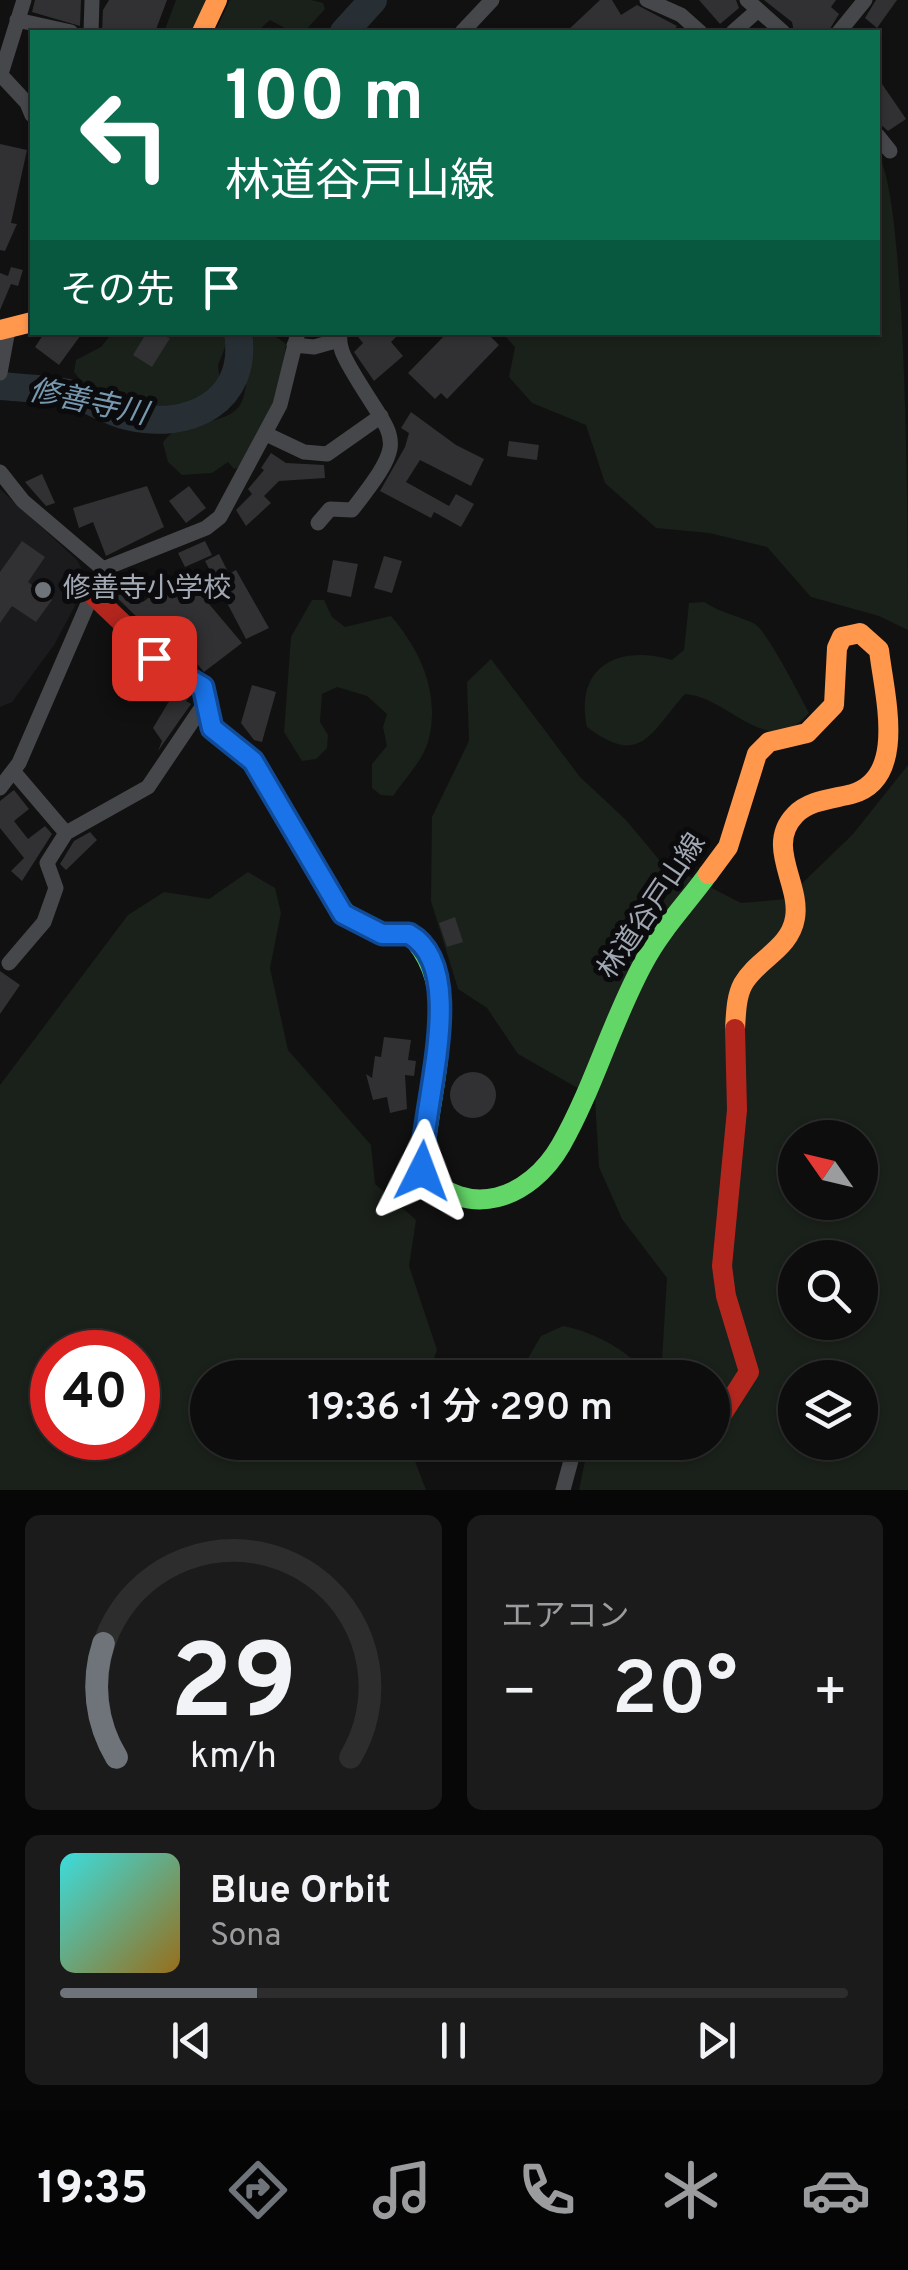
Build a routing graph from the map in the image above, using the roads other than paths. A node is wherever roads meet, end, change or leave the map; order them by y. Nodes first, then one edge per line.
1 (24, 0) edge
2 (92, 0) edge
3 (218, 0) edge
4 (492, 0) edge
5 (647, 0) edge
6 (864, 0) edge
7 (753, 5) edge
8 (16, 20) junction
9 (62, 30) edge
10 (90, 30) edge
11 (203, 30) edge
12 (464, 30) edge
13 (698, 30) edge
14 (734, 30) edge
15 (781, 30) edge
16 (841, 30) edge
17 (0, 76) edge
18 (30, 110) edge
19 (880, 138) edge
20 (890, 151) dead end
21 (30, 323) edge
22 (5, 334) edge
23 (339, 336) edge
24 (296, 339) edge
25 (0, 373) edge
26 (381, 416) junction
27 (266, 434) junction
28 (0, 472) edge
29 (318, 523) dead end
30 (104, 568) junction
31 (93, 595) junction
32 (208, 698) junction
33 (14, 772) junction
34 (0, 788) edge
35 (66, 833) junction
36 (8, 962) dead end
37 (730, 1402) edge
38 (572, 1460) edge
39 (564, 1490) edge

1 - 8 street
2 - 10 street
3 - 11 street
4 - 12 street
5 - 13 street
6 - 16 street
7 - 14 street
7 - 15 street
8 - 9 street
8 - 17 street
17 - 18 street
19 - 20 street
21 - 22 street
22 - 25 street
23 - 24 street
23 - 26 street
24 - 27 street
26 - 27 street
26 - 29 street
27 - 30 street
28 - 30 street
30 - 31 street
31 - 32 street, 林道谷戸山線
31 - 33 street
32 - 35 street
32 - 37 street, 林道谷戸山線
33 - 34 street
33 - 35 street
35 - 36 street
38 - 39 street

